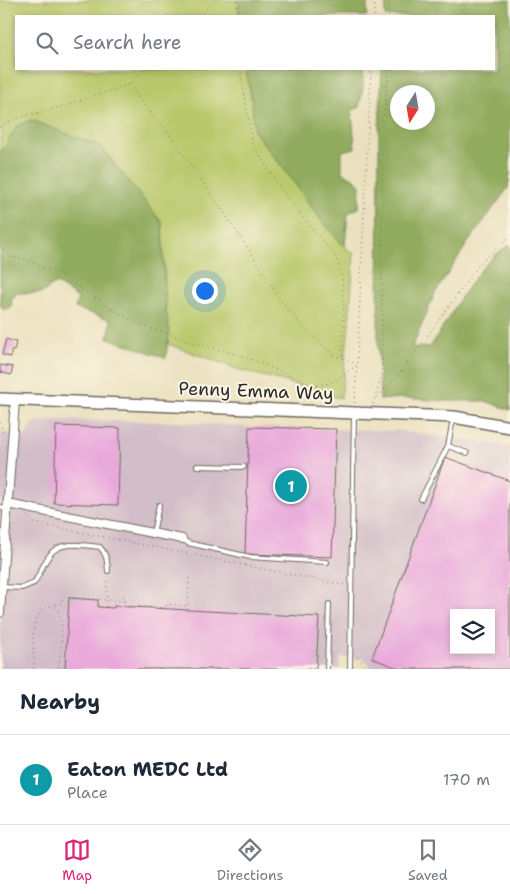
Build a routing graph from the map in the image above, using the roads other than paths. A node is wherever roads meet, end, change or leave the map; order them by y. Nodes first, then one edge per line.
1 (0, 399) edge
2 (15, 400) junction
3 (354, 412) junction
4 (454, 417) junction
5 (510, 427) edge
6 (448, 446) junction
7 (467, 453) dead end
8 (197, 466) dead end
9 (244, 467) dead end
10 (421, 499) dead end
11 (159, 505) dead end
12 (5, 507) edge
13 (153, 533) junction
14 (182, 539) joint
15 (327, 562) dead end
16 (108, 571) road end
17 (2, 587) junction
18 (330, 604) dead end
19 (0, 613) edge
20 (327, 669) edge
21 (350, 669) edge

1 - 2 main road, Penny Emma Way
2 - 3 main road, Penny Emma Way
2 - 12 street
3 - 4 main road, Penny Emma Way
3 - 21 lane
4 - 5 main road, Penny Emma Way
4 - 6 lane
6 - 7 lane
6 - 10 lane
8 - 9 lane
11 - 13 lane
12 - 13 street
12 - 17 street
13 - 14 street
14 - 15 lane
16 - 17 lane
17 - 19 street
18 - 20 lane

